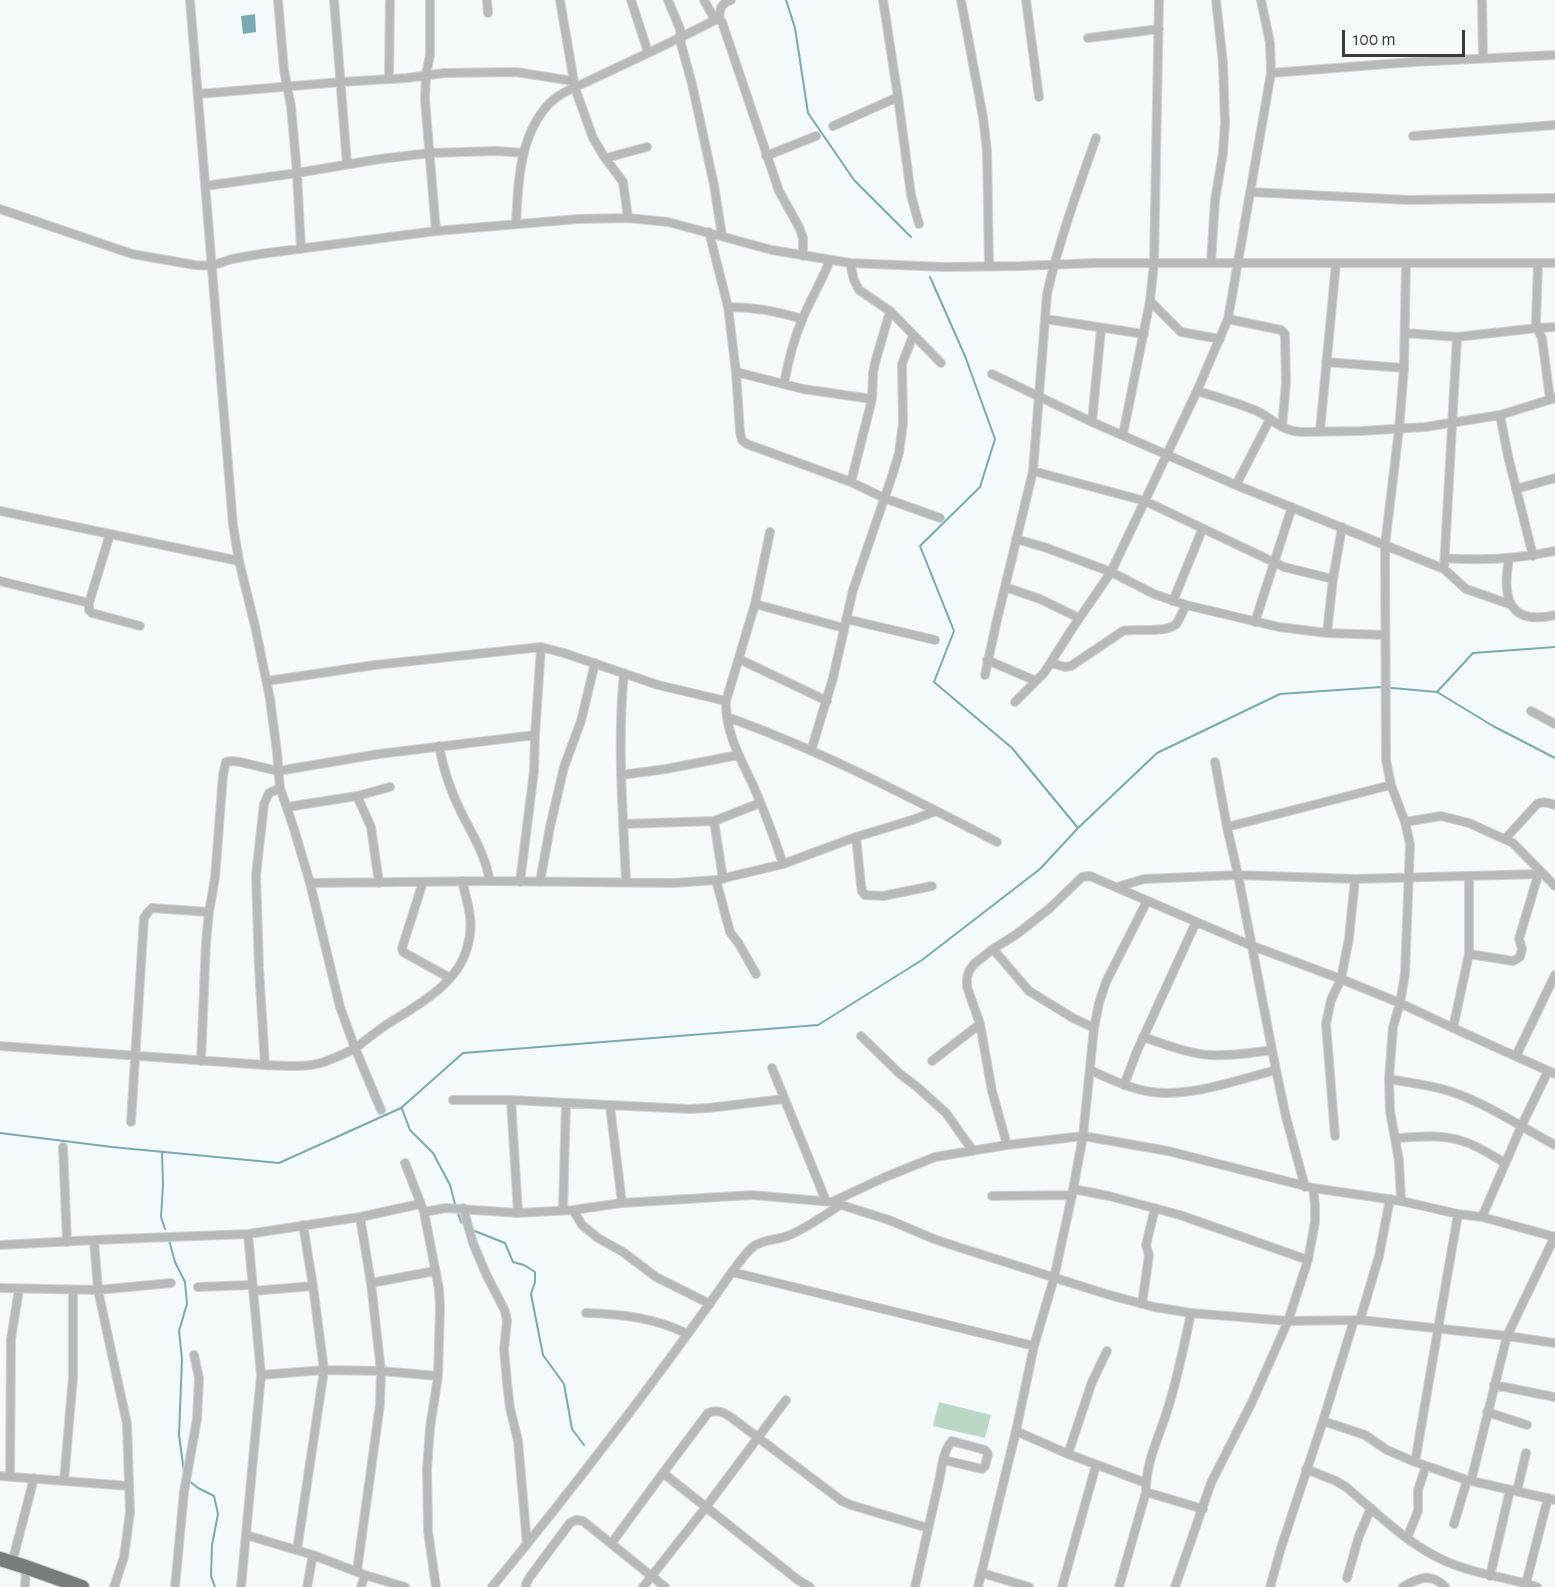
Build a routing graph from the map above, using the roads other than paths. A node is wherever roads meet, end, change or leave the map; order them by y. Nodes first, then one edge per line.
1 (190, 0) edge
2 (278, 0) edge
3 (334, 0) edge
4 (390, 0) edge
5 (430, 0) edge
6 (487, 0) edge
7 (561, 0) edge
8 (631, 0) edge
9 (668, 0) edge
10 (704, 0) edge
11 (731, 0) edge
12 (883, 0) edge
13 (961, 0) edge
14 (1026, 0) edge
15 (1159, 0) edge
16 (1216, 0) edge
17 (1261, 0) edge
18 (1482, 0) edge
19 (488, 13) dead end
20 (717, 20) junction
21 (1158, 29) junction
22 (680, 38) junction
23 (1088, 38) dead end
24 (648, 52) junction
25 (1555, 55) edge
26 (1483, 58) junction
27 (1271, 73) junction
28 (426, 75) junction
29 (389, 78) junction
30 (340, 82) junction
31 (574, 84) junction
32 (287, 87) junction
33 (198, 94) junction
34 (898, 97) junction
35 (1039, 97) dead end
36 (1555, 125) edge
37 (833, 126) dead end
38 (816, 136) dead end
39 (1413, 136) dead end
40 (1096, 138) dead end
41 (647, 147) dead end
42 (430, 153) junction
43 (524, 153) junction
44 (766, 156) junction
45 (606, 158) junction
46 (347, 164) junction
47 (297, 173) junction
48 (206, 186) junction
49 (1250, 192) junction
50 (1555, 198) edge
51 (0, 208) edge
52 (628, 218) junction
53 (516, 224) junction
54 (919, 224) dead end
55 (436, 231) junction
56 (709, 232) junction
57 (722, 236) junction
58 (301, 249) junction
59 (803, 256) junction
60 (830, 260) junction
61 (850, 263) junction
62 (1154, 263) junction
63 (1211, 263) junction
64 (1238, 263) junction
65 (1336, 263) junction
66 (1406, 263) junction
67 (1538, 263) junction
68 (1555, 263) edge
69 (989, 265) junction
70 (1054, 265) junction
71 (211, 266) junction
72 (1150, 301) junction
73 (728, 307) junction
74 (890, 311) junction
75 (802, 319) junction
76 (1228, 319) junction
77 (1045, 320) junction
78 (1555, 327) edge
79 (1537, 328) junction
80 (1101, 329) junction
81 (1406, 333) junction
82 (1144, 334) junction
83 (913, 336) junction
84 (1457, 337) junction
85 (1220, 339) junction
86 (1326, 362) junction
87 (941, 363) dead end
88 (1404, 368) junction
89 (736, 372) junction
90 (992, 374) dead end
91 (784, 384) junction
92 (1197, 391) junction
93 (1040, 398) junction
94 (872, 399) junction
95 (1553, 399) edge
96 (1500, 415) junction
97 (1270, 419) junction
98 (1092, 422) junction
99 (1452, 422) junction
100 (1282, 427) junction
101 (1399, 429) junction
102 (1320, 431) junction
103 (1123, 434) junction
104 (1167, 454) junction
105 (1033, 471) junction
106 (1555, 478) edge
107 (851, 482) junction
108 (1236, 485) junction
109 (1516, 489) junction
110 (884, 498) junction
111 (1145, 501) junction
112 (1292, 507) junction
113 (0, 511) edge
114 (940, 518) dead end
115 (1342, 527) junction
116 (1203, 530) junction
117 (770, 532) dead end
118 (110, 534) junction
119 (1016, 539) junction
120 (1385, 545) junction
121 (1555, 551) edge
122 (1533, 556) junction
123 (1445, 558) junction
124 (1509, 559) junction
125 (238, 561) junction
126 (1274, 562) junction
127 (1444, 569) junction
128 (1111, 572) junction
129 (1333, 579) junction
130 (0, 581) edge
131 (1005, 587) junction
132 (1173, 601) junction
133 (89, 603) junction
134 (755, 604) junction
135 (1509, 604) junction
136 (1185, 605) junction
137 (1555, 615) edge
138 (1079, 618) junction
139 (846, 619) junction
140 (1255, 622) junction
141 (140, 626) dead end
142 (844, 628) junction
143 (1327, 633) junction
144 (1385, 636) junction
145 (935, 640) dead end
146 (541, 647) junction
147 (739, 659) junction
148 (987, 660) junction
149 (595, 663) junction
150 (1051, 663) junction
151 (624, 673) junction
152 (985, 675) dead end
153 (267, 681) junction
154 (1036, 681) junction
155 (726, 701) junction
156 (827, 701) junction
157 (1015, 702) dead end
158 (1531, 711) dead end
159 (727, 717) junction
160 (1555, 724) edge
161 (535, 735) junction
162 (439, 746) junction
163 (811, 751) junction
164 (738, 755) junction
165 (1215, 762) dead end
166 (278, 771) junction
167 (621, 775) junction
168 (1391, 784) junction
169 (390, 787) dead end
170 (280, 788) junction
171 (357, 796) junction
172 (760, 803) junction
173 (1555, 805) edge
174 (287, 807) junction
175 (936, 811) junction
176 (714, 821) junction
177 (1405, 822) junction
178 (623, 824) junction
179 (1227, 827) junction
180 (856, 837) junction
181 (1505, 839) junction
182 (997, 842) dead end
183 (783, 864) junction
184 (1539, 872) junction
185 (1238, 875) junction
186 (1469, 876) junction
187 (1409, 878) junction
188 (719, 879) junction
189 (1355, 879) junction
190 (462, 881) junction
191 (490, 881) junction
192 (423, 882) junction
193 (520, 882) junction
194 (540, 882) junction
195 (626, 882) junction
196 (310, 883) junction
197 (379, 883) junction
198 (932, 886) dead end
199 (1555, 886) edge
200 (1117, 887) junction
201 (1148, 902) junction
202 (209, 912) junction
203 (1196, 922) junction
204 (1250, 945) junction
205 (993, 949) junction
206 (1469, 954) junction
207 (756, 974) dead end
208 (1555, 975) edge
209 (450, 978) junction
210 (1341, 979) junction
211 (1400, 1003) junction
212 (980, 1024) junction
213 (1094, 1028) junction
214 (1453, 1028) junction
215 (861, 1036) dead end
216 (1143, 1037) junction
217 (0, 1046) edge
218 (355, 1048) junction
219 (1272, 1050) junction
220 (135, 1056) junction
221 (1516, 1056) junction
222 (201, 1061) junction
223 (932, 1061) dead end
224 (265, 1065) junction
225 (772, 1068) dead end
226 (1090, 1070) junction
227 (1276, 1070) junction
228 (1551, 1072) edge
229 (1389, 1079) junction
230 (1124, 1084) junction
231 (453, 1100) dead end
232 (511, 1100) junction
233 (784, 1100) junction
234 (566, 1103) junction
235 (610, 1106) junction
236 (381, 1110) dead end
237 (131, 1122) dead end
238 (1521, 1127) junction
239 (1083, 1136) junction
240 (1335, 1136) dead end
241 (1395, 1138) junction
242 (1007, 1145) junction
243 (1555, 1145) edge
244 (63, 1147) dead end
245 (974, 1151) junction
246 (405, 1163) dead end
247 (1505, 1163) junction
248 (1309, 1187) junction
249 (1073, 1192) junction
250 (992, 1196) dead end
251 (1390, 1199) junction
252 (829, 1201) junction
253 (1401, 1201) junction
254 (622, 1203) junction
255 (840, 1205) junction
256 (422, 1208) junction
257 (463, 1208) junction
258 (1155, 1208) junction
259 (563, 1210) junction
260 (573, 1210) junction
261 (518, 1213) junction
262 (1458, 1214) junction
263 (360, 1217) junction
264 (1482, 1217) junction
265 (303, 1225) junction
266 (248, 1234) junction
267 (1555, 1237) edge
268 (94, 1240) junction
269 (67, 1242) junction
270 (0, 1245) edge
271 (1308, 1260) junction
272 (435, 1271) junction
273 (732, 1272) junction
274 (1054, 1278) junction
275 (171, 1283) dead end
276 (371, 1283) junction
277 (313, 1286) junction
278 (198, 1287) dead end
279 (0, 1288) edge
280 (253, 1288) junction
281 (19, 1289) junction
282 (73, 1290) junction
283 (98, 1290) junction
284 (710, 1304) junction
285 (1142, 1304) junction
286 (586, 1313) dead end
287 (1191, 1313) junction
288 (1357, 1320) junction
289 (1288, 1322) junction
290 (1439, 1328) junction
291 (688, 1334) junction
292 (1506, 1336) junction
293 (1555, 1343) edge
294 (1034, 1346) junction
295 (1107, 1351) dead end
296 (194, 1355) dead end
297 (324, 1370) junction
298 (381, 1371) junction
299 (261, 1375) junction
300 (438, 1376) junction
301 (1494, 1385) junction
302 (1555, 1397) edge
303 (786, 1400) dead end
304 (1487, 1412) junction
305 (1323, 1421) junction
306 (1527, 1425) dead end
307 (1016, 1431) junction
308 (758, 1437) junction
309 (1068, 1454) junction
310 (1526, 1454) dead end
311 (944, 1460) junction
312 (1415, 1462) junction
313 (1096, 1465) junction
314 (1425, 1466) junction
315 (1306, 1469) junction
316 (663, 1473) junction
317 (0, 1476) edge
318 (10, 1476) junction
319 (34, 1478) junction
320 (64, 1481) junction
321 (1469, 1481) junction
322 (129, 1486) junction
323 (1146, 1488) junction
324 (1514, 1490) junction
325 (1553, 1499) edge
326 (706, 1507) junction
327 (1371, 1508) junction
328 (1203, 1509) junction
329 (1454, 1524) dead end
330 (928, 1528) junction
331 (246, 1534) junction
332 (1407, 1538) junction
333 (527, 1544) junction
334 (611, 1544) junction
335 (297, 1550) junction
336 (313, 1555) junction
337 (6, 1561) edge
338 (26, 1567) junction
339 (357, 1571) junction
340 (982, 1573) junction
341 (365, 1575) junction
342 (651, 1576) junction
343 (1490, 1576) junction
344 (1347, 1578) dead end
345 (1525, 1585) edge
346 (26, 1587) edge
347 (82, 1587) edge
348 (114, 1587) edge
349 (175, 1587) edge
350 (241, 1587) edge
351 (308, 1587) edge
352 (361, 1587) edge
353 (405, 1587) edge
354 (436, 1587) edge
355 (492, 1587) edge
356 (526, 1587) edge
357 (643, 1587) edge
358 (665, 1587) edge
359 (810, 1587) edge
360 (915, 1587) edge
361 (978, 1587) edge
362 (1029, 1587) edge
363 (1062, 1587) edge
364 (1119, 1587) edge
365 (1175, 1587) edge
366 (1270, 1587) edge
367 (1403, 1587) edge
368 (1445, 1587) edge
369 (1537, 1587) edge

1 - 33 street
2 - 32 street
3 - 30 street
4 - 29 street
5 - 28 street
6 - 19 street
7 - 31 street
8 - 24 street
9 - 22 street
10 - 20 street
11 - 20 street
12 - 34 street
13 - 69 street
14 - 35 street
15 - 21 street
16 - 63 street
17 - 27 street
18 - 26 street
20 - 22 street
20 - 44 street
21 - 23 street
21 - 62 street
22 - 24 street
22 - 57 street
24 - 31 street
25 - 26 street
26 - 27 street
27 - 49 street
28 - 29 street
28 - 31 street
28 - 42 street
29 - 30 street
30 - 32 street
30 - 46 street
31 - 43 street
31 - 45 street
32 - 33 street
32 - 47 street
33 - 48 street
34 - 37 street
34 - 54 street
36 - 39 street
38 - 44 street
40 - 70 street
41 - 45 street
42 - 43 street
42 - 46 street
42 - 55 street
43 - 53 street
44 - 59 street
45 - 52 street
46 - 47 street
47 - 48 street
47 - 58 street
48 - 71 street
49 - 50 street
49 - 64 street
51 - 71 street
52 - 53 street
52 - 56 street
53 - 55 street
55 - 58 street
56 - 57 street
56 - 73 street
57 - 59 street
58 - 71 street
59 - 60 street
60 - 61 street
60 - 75 street
61 - 69 street
61 - 74 street
62 - 63 street
62 - 70 street
62 - 72 street
63 - 64 street
64 - 65 street
64 - 76 street
65 - 66 street
65 - 86 street
66 - 67 street
66 - 81 street
67 - 68 street
67 - 79 street
69 - 70 street
70 - 77 street
71 - 125 street
72 - 82 street
72 - 85 street
73 - 75 street
73 - 89 street
74 - 83 street
74 - 94 street
75 - 91 street
76 - 85 street
76 - 100 street
77 - 80 street
77 - 93 street
78 - 79 street
79 - 84 street
79 - 95 street
80 - 82 street
80 - 98 street
81 - 84 street
81 - 88 street
82 - 103 street
83 - 87 street
83 - 110 street
84 - 99 street
85 - 92 street
86 - 88 street
86 - 102 street
88 - 101 street
89 - 91 street
89 - 107 street
90 - 93 street
91 - 94 street
92 - 97 street
92 - 104 street
93 - 98 street
93 - 105 street
94 - 107 street
95 - 96 street
96 - 99 street
96 - 109 street
97 - 100 street
97 - 108 street
98 - 103 street
99 - 101 street
99 - 123 street
100 - 102 street
101 - 102 street
101 - 120 street
103 - 104 street
104 - 108 street
104 - 111 street
105 - 111 street
105 - 119 street
106 - 109 street
107 - 110 street
108 - 112 street
109 - 122 street
110 - 114 street
110 - 139 street
111 - 116 street
111 - 128 street
112 - 115 street
112 - 126 street
113 - 118 street
115 - 120 street
115 - 129 street
116 - 126 street
116 - 132 street
117 - 134 street
118 - 125 street
118 - 133 street
119 - 128 street
119 - 131 street
120 - 127 street
120 - 144 street
121 - 122 street
122 - 124 street
123 - 124 street
123 - 127 street
124 - 135 street
125 - 153 street
126 - 129 street
126 - 140 street
127 - 135 street
128 - 132 street
128 - 138 street
129 - 143 street
130 - 133 street
131 - 138 street
131 - 148 street
132 - 136 street
133 - 141 street
134 - 142 street
134 - 147 street
135 - 137 street
136 - 140 street
136 - 150 street
138 - 150 street
139 - 142 street
139 - 145 street
140 - 143 street
142 - 156 street
143 - 144 street
144 - 168 street
146 - 149 street
146 - 153 street
146 - 161 street
147 - 155 street
147 - 156 street
148 - 152 street
148 - 154 street
149 - 151 street
149 - 194 street
150 - 154 street
151 - 155 street
151 - 167 street
153 - 166 street
154 - 157 street
155 - 159 street
156 - 163 street
158 - 160 street
159 - 163 street
159 - 164 street
161 - 162 street
161 - 193 street
162 - 166 street
162 - 191 street
163 - 175 street
164 - 167 street
164 - 172 street
165 - 179 street
166 - 170 street
166 - 202 street
167 - 178 street
168 - 177 street
168 - 179 street
169 - 171 street
170 - 174 street
170 - 224 street
171 - 174 street
171 - 197 street
172 - 176 street
172 - 183 street
173 - 181 street
174 - 196 street
175 - 180 street
175 - 182 street
176 - 178 street
176 - 188 street
177 - 181 street
177 - 187 street
178 - 195 street
179 - 185 street
180 - 183 street
180 - 198 street
181 - 184 street
183 - 188 street
184 - 186 street
184 - 199 street
184 - 206 street
185 - 189 street
185 - 200 street
185 - 204 street
186 - 187 street
186 - 206 street
187 - 189 street
187 - 211 street
188 - 195 street
188 - 207 street
189 - 210 street
190 - 191 street
190 - 192 street
190 - 209 street
191 - 193 street
192 - 197 street
192 - 209 street
193 - 194 street
194 - 195 street
196 - 197 street
196 - 218 street
200 - 201 street
200 - 205 street
201 - 203 street
201 - 213 street
202 - 220 street
202 - 222 street
203 - 204 street
203 - 216 street
204 - 210 street
204 - 219 street
205 - 212 street
205 - 213 street
206 - 214 street
208 - 221 street
209 - 218 street
210 - 211 street
210 - 240 street
211 - 214 street
211 - 229 street
212 - 223 street
212 - 242 street
213 - 226 street
214 - 221 street
215 - 245 street
216 - 219 street
216 - 230 street
217 - 220 street
218 - 224 street
218 - 236 street
219 - 227 street
220 - 222 street
220 - 237 street
221 - 228 street
222 - 224 street
225 - 233 street
226 - 230 street
226 - 239 street
227 - 230 street
227 - 248 street
228 - 238 street
229 - 238 street
229 - 241 street
231 - 232 street
232 - 234 street
232 - 261 street
233 - 235 street
233 - 252 street
234 - 235 street
234 - 259 street
235 - 254 street
238 - 243 street
238 - 247 street
239 - 242 street
239 - 248 street
239 - 249 street
241 - 247 street
241 - 253 street
242 - 245 street
244 - 269 street
245 - 252 street
246 - 256 street
247 - 264 street
248 - 251 street
248 - 271 street
249 - 250 street
249 - 258 street
249 - 274 street
251 - 253 street
251 - 288 street
252 - 254 street
252 - 255 street
253 - 262 street
254 - 260 street
255 - 273 street
255 - 274 street
256 - 257 street
256 - 263 street
256 - 272 street
257 - 261 street
257 - 333 street
258 - 271 street
258 - 285 street
259 - 260 street
259 - 261 street
260 - 284 street
262 - 264 street
262 - 290 street
263 - 265 street
263 - 276 street
264 - 267 street
265 - 266 street
265 - 277 street
266 - 268 street
266 - 280 street
267 - 292 street
268 - 269 street
268 - 283 street
269 - 270 street
271 - 289 street
272 - 276 street
272 - 300 street
273 - 284 street
273 - 294 street
274 - 285 street
274 - 294 street
275 - 283 street
276 - 298 street
277 - 280 street
277 - 297 street
278 - 280 street
279 - 281 street
280 - 299 street
281 - 282 street
281 - 318 street
282 - 283 street
282 - 320 street
283 - 322 street
284 - 291 street
285 - 287 street
286 - 291 street
287 - 289 street
287 - 323 street
288 - 289 street
288 - 290 street
288 - 305 street
289 - 328 street
290 - 292 street
290 - 312 street
291 - 333 street
292 - 293 street
292 - 301 street
294 - 307 street
295 - 309 street
296 - 349 street
297 - 298 street
297 - 299 street
297 - 335 street
298 - 300 street
298 - 339 street
299 - 331 street
300 - 354 street
301 - 302 street
301 - 304 street
303 - 308 street
304 - 306 street
304 - 321 street
305 - 312 street
305 - 315 street
307 - 309 street
307 - 340 street
308 - 316 street
308 - 326 street
308 - 330 street
309 - 313 street
310 - 324 street
311 - 311 street
311 - 330 street
312 - 314 street
313 - 323 street
313 - 363 street
314 - 321 street
314 - 332 street
315 - 327 street
315 - 366 street
316 - 326 street
316 - 334 street
317 - 318 street
318 - 319 street
319 - 320 street
319 - 337 street
320 - 322 street
321 - 324 street
321 - 329 street
322 - 348 street
323 - 328 street
323 - 364 street
324 - 325 street
324 - 343 street
325 - 345 street
326 - 342 street
326 - 359 street
327 - 332 street
327 - 344 street
328 - 365 street
330 - 360 street
331 - 335 street
331 - 350 street
332 - 343 street
333 - 355 street
334 - 342 street
334 - 356 street
335 - 336 street
336 - 339 street
336 - 351 street
337 - 338 highway
338 - 346 street
338 - 347 highway
339 - 341 street
340 - 361 street
340 - 362 street
341 - 352 street
341 - 353 street
342 - 357 street
342 - 358 street
343 - 345 street
345 - 369 street
367 - 368 street

